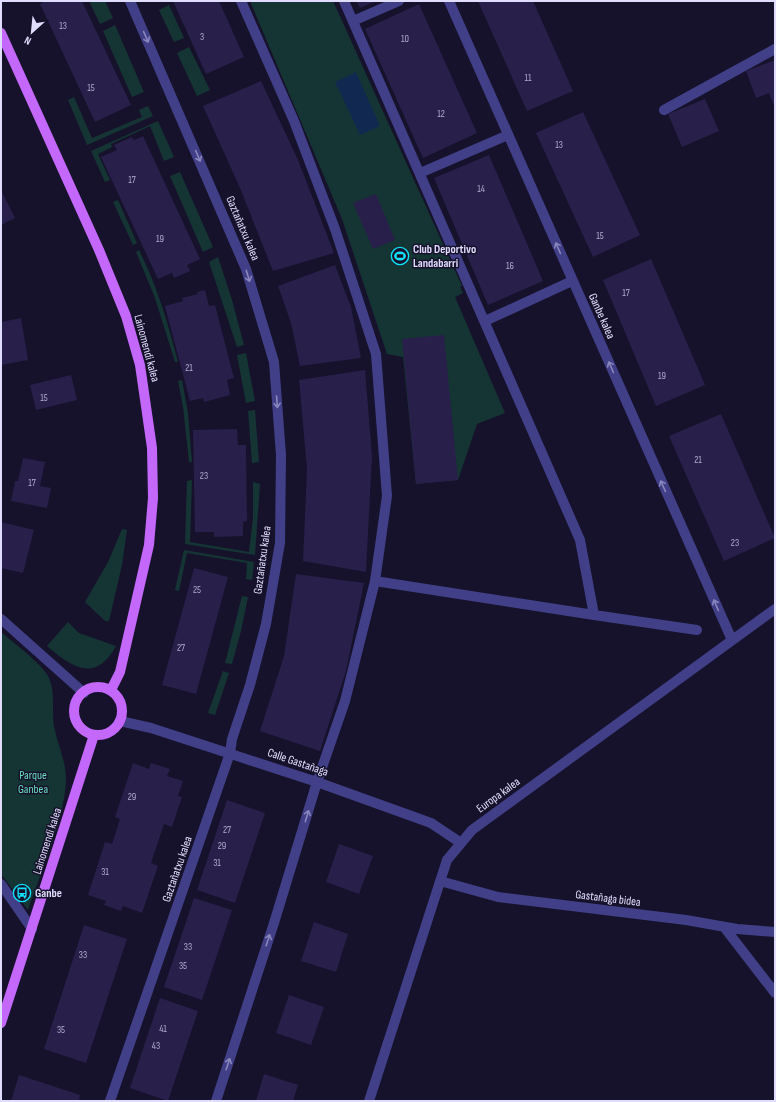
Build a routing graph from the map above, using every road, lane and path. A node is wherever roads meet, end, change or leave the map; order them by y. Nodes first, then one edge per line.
1 (130, 1) edge
2 (241, 1) edge
3 (344, 1) edge
4 (399, 1) edge
5 (449, 1) edge
6 (353, 21) junction
7 (1, 32) edge
8 (775, 49) edge
9 (664, 110) dead end
10 (508, 135) junction
11 (420, 172) junction
12 (572, 281) junction
13 (485, 321) junction
14 (375, 581) junction
15 (775, 609) edge
16 (594, 615) junction
17 (1, 620) edge
18 (697, 630) dead end
19 (732, 640) junction
20 (111, 690) junction
21 (84, 692) junction
22 (120, 721) junction
23 (94, 735) junction
24 (230, 752) junction
25 (317, 782) junction
26 (461, 843) junction
27 (440, 881) junction
28 (1, 884) edge
29 (724, 927) junction
30 (32, 929) junction
31 (775, 932) edge
32 (775, 993) edge
33 (1, 1023) edge
34 (110, 1101) edge
35 (216, 1101) edge
36 (369, 1101) edge

1 -> 24 street, Gaztañatxu kalea
2 - 14 street
3 - 6 street
4 - 6 street
5 - 10 street, Ganbe kalea
6 - 11 street
7 - 20 main road, Lainomendi kalea
8 - 9 street
10 - 11 street
12 -> 10 street, Ganbe kalea
11 - 13 street
12 - 13 street
19 -> 12 street, Ganbe kalea
13 - 16 street
14 - 16 street
14 - 25 street
15 - 19 street, Europa kalea
16 - 18 street
17 - 21 street
19 - 26 street, Europa kalea
20 - 21 main road
20 - 22 main road
21 - 23 main road
22 - 23 main road
22 - 24 street, Calle Gastañaga
23 - 30 main road, Lainomendi kalea
24 - 25 street, Calle Gastañaga
24 - 34 street, Gaztañatxu kalea
25 - 26 street, Calle Gastañaga
35 -> 25 street
26 - 27 street, Europa kalea
27 - 29 street, Gastañaga bidea
27 - 36 street, Europa kalea
28 - 30 street
29 - 31 street, Gastañaga bidea
29 - 32 street
30 - 33 main road, Lainomendi kalea

